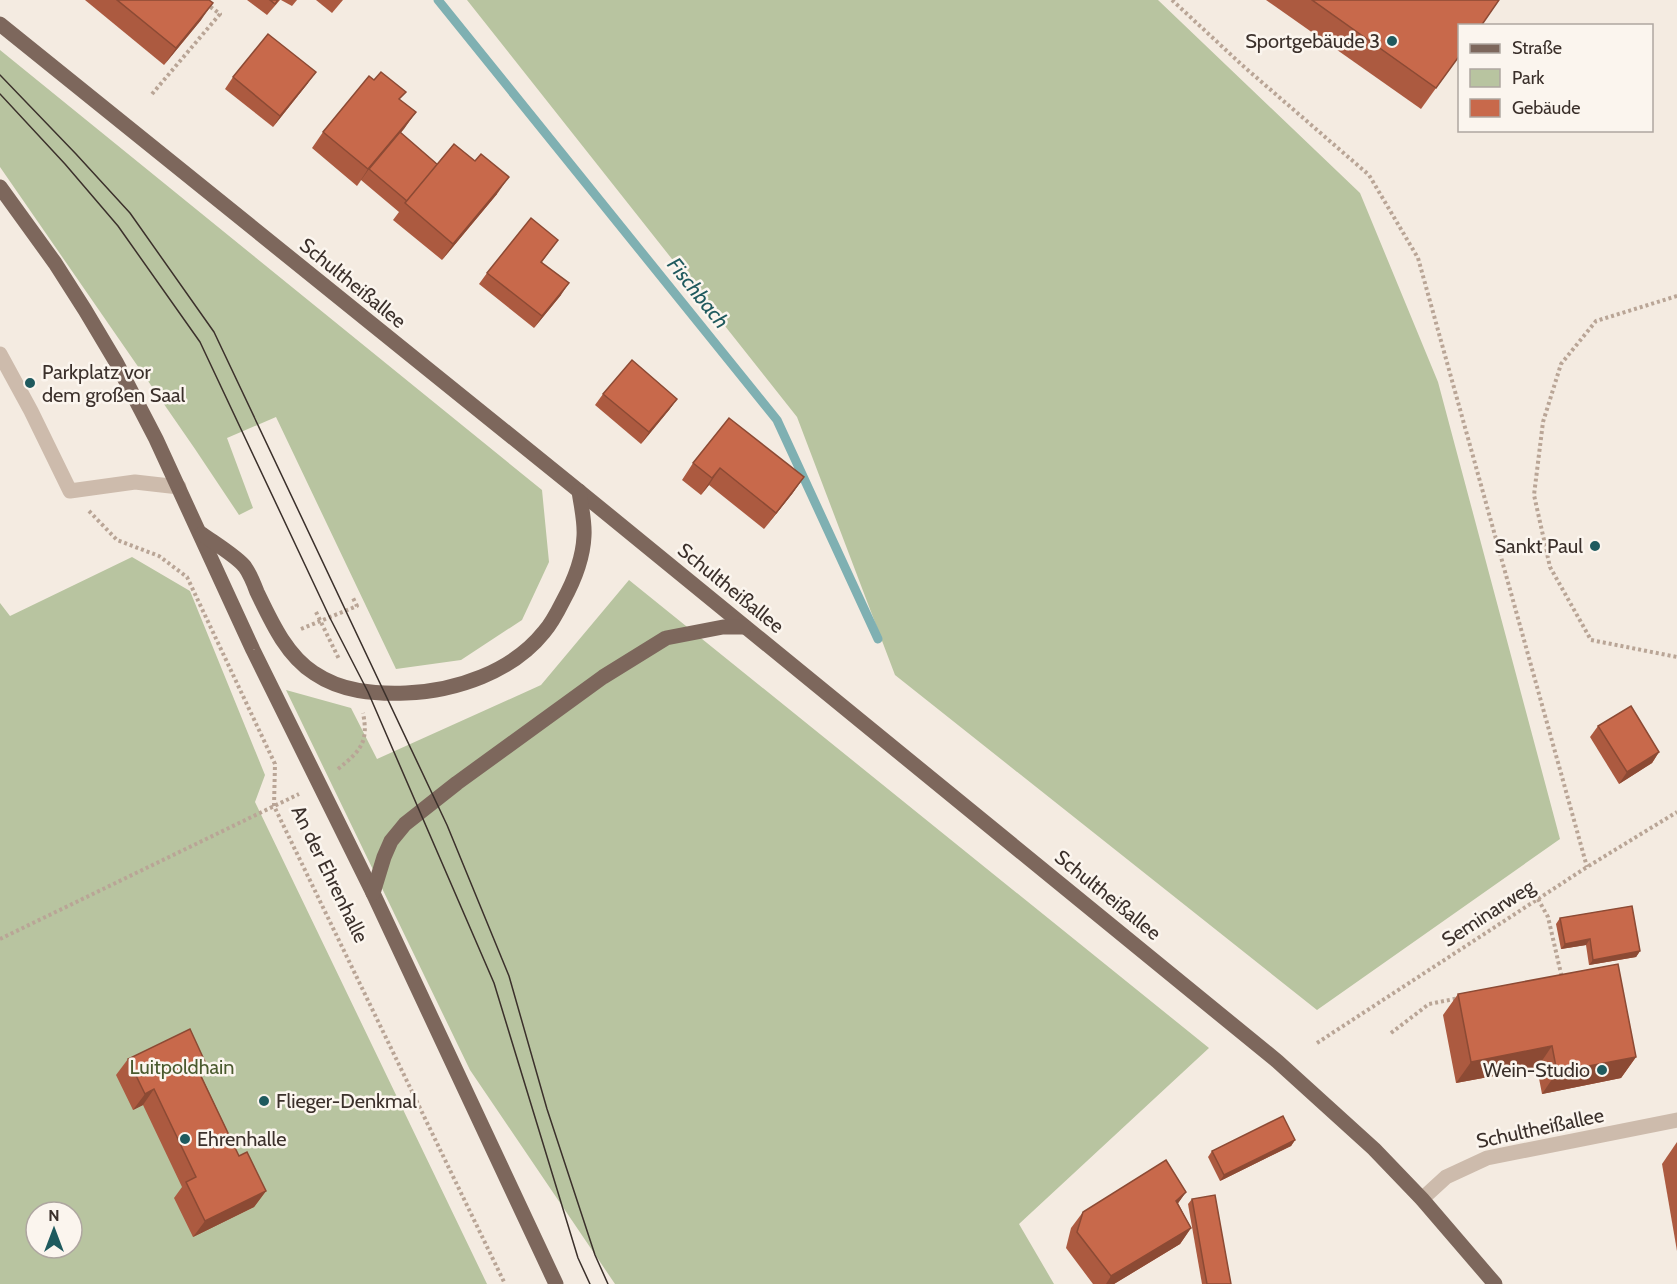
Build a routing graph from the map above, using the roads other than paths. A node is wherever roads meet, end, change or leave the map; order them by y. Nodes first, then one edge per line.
1 (0, 24) edge
2 (0, 187) edge
3 (0, 354) edge
4 (178, 487) junction
5 (579, 491) junction
6 (200, 532) junction
7 (745, 627) junction
8 (373, 893) junction
9 (1677, 1120) edge
10 (1422, 1199) junction
11 (556, 1284) edge
12 (1495, 1284) edge

1 - 5 main road, Schultheißallee
2 - 4 main road
3 - 4 street
4 - 6 main road
5 - 6 main road
5 - 7 main road, Schultheißallee
6 - 8 main road
7 - 8 main road
7 - 10 main road, Schultheißallee
8 - 11 main road, An der Ehrenhalle
9 - 10 street, Schultheißallee
10 - 12 main road, Schultheißallee

